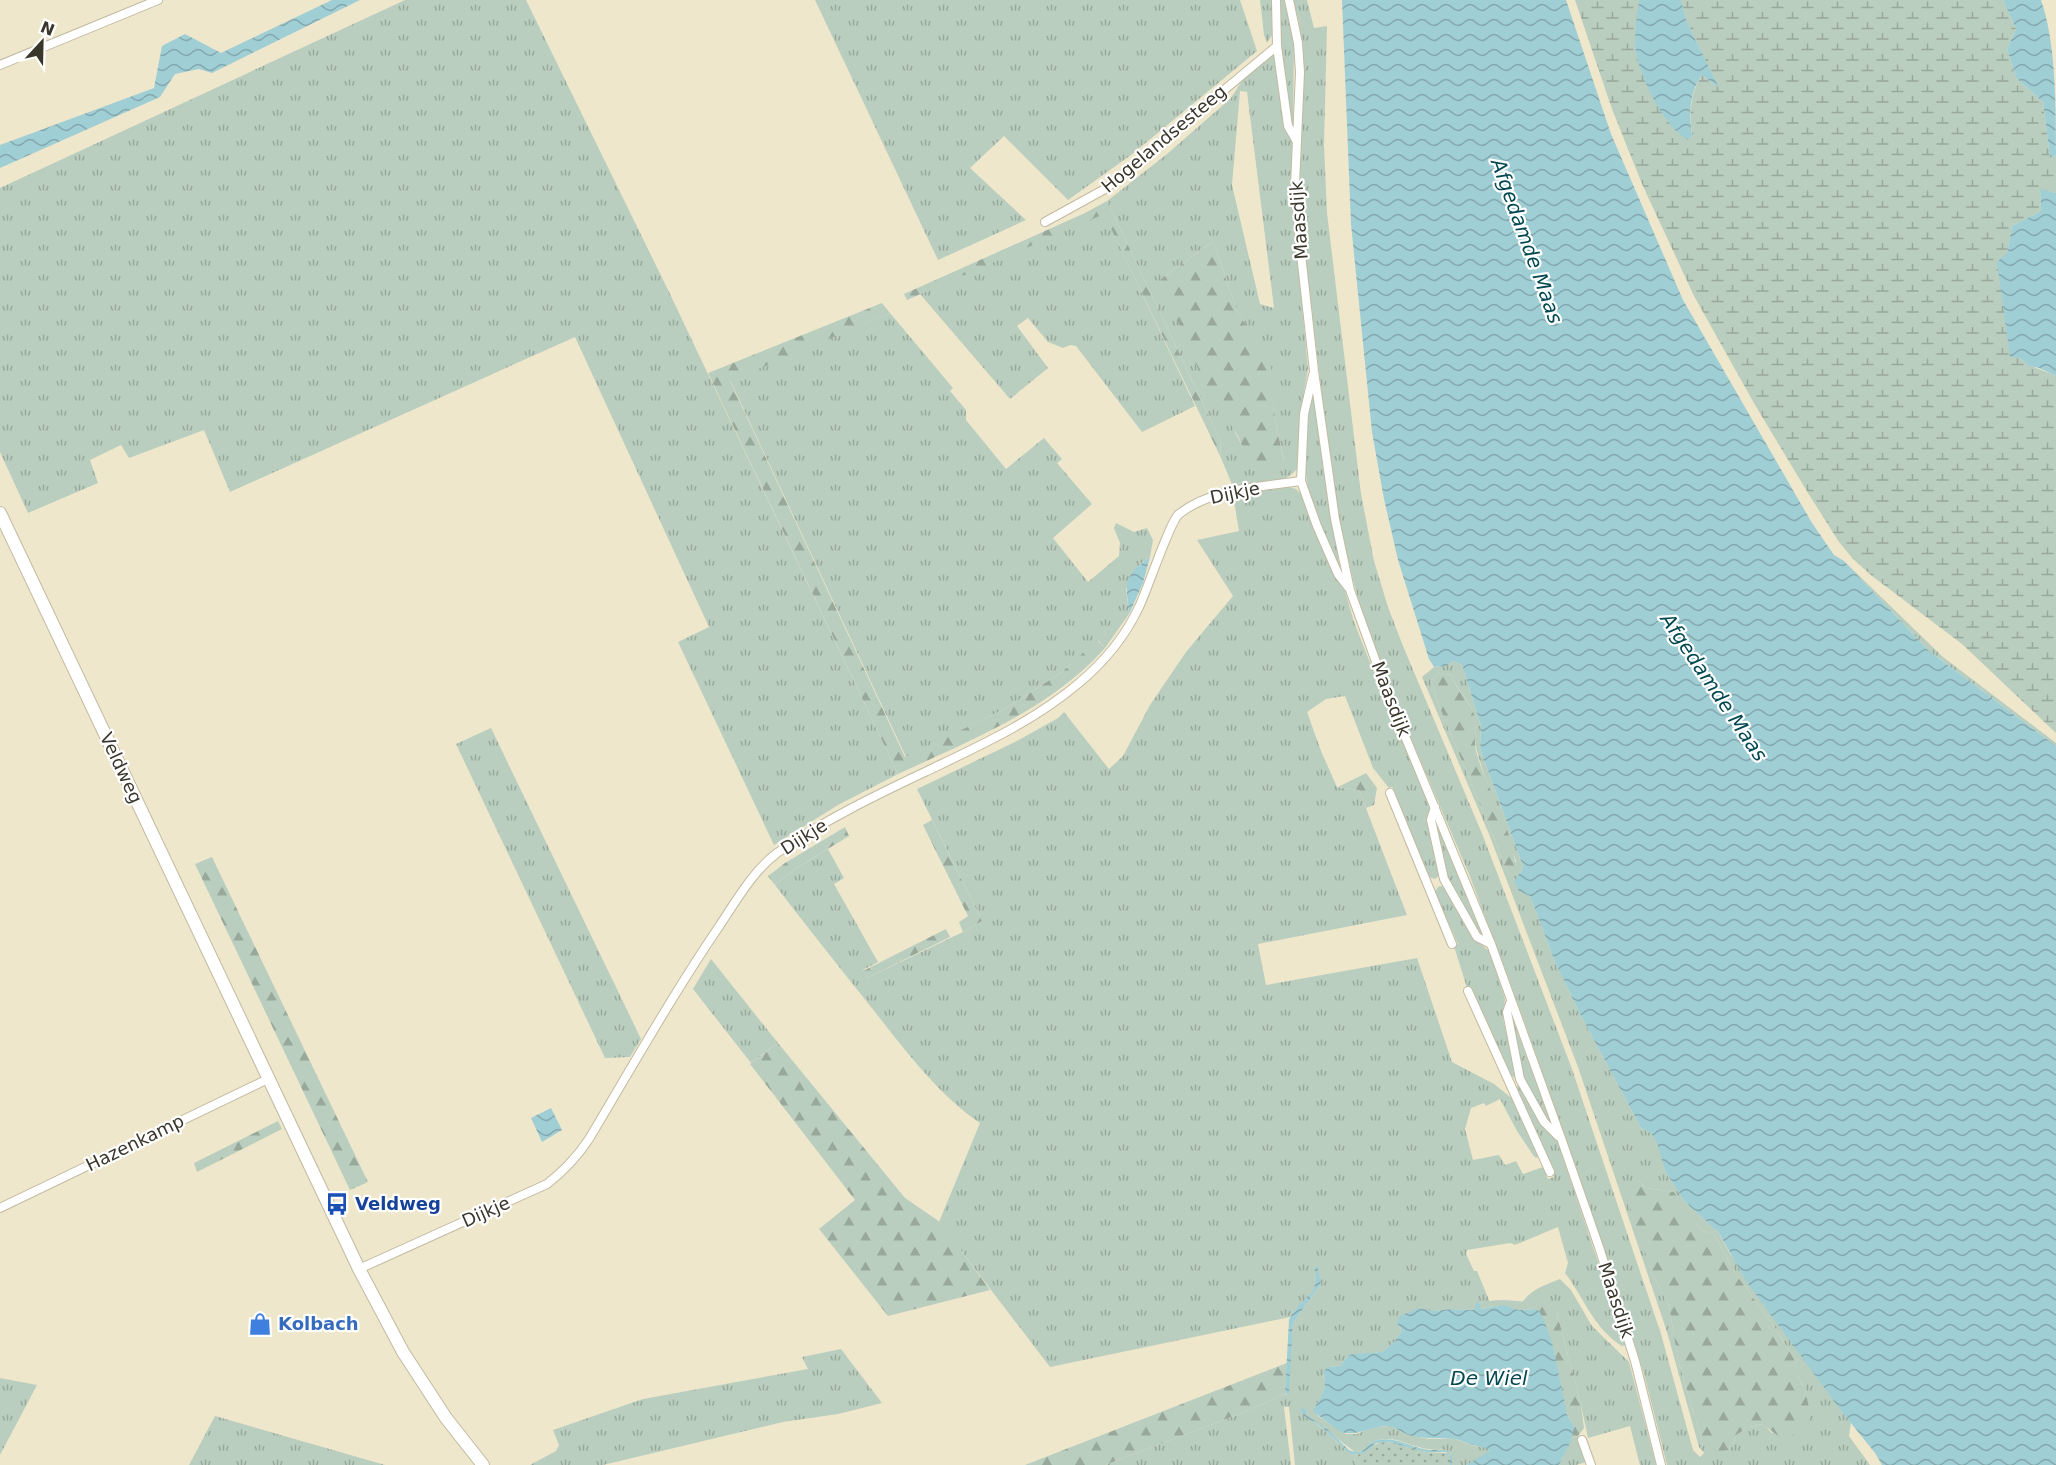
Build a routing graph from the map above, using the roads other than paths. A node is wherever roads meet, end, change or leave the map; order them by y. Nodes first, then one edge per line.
1 (158, 0) edge
2 (1276, 0) edge
3 (1289, 0) edge
4 (1276, 46) junction
5 (0, 65) edge
6 (1296, 140) junction
7 (1045, 222) dead end
8 (1314, 371) junction
9 (1301, 481) junction
10 (0, 513) edge
11 (1350, 590) junction
12 (1390, 793) dead end
13 (1435, 807) junction
14 (1444, 879) junction
15 (1429, 886) junction
16 (1452, 944) dead end
17 (1491, 944) junction
18 (1468, 991) dead end
19 (1511, 1001) junction
20 (270, 1078) junction
21 (1520, 1079) junction
22 (1510, 1083) junction
23 (1560, 1138) junction
24 (1550, 1172) dead end
25 (0, 1208) edge
26 (359, 1269) junction
27 (1582, 1440) dead end
28 (483, 1465) edge
29 (1591, 1465) edge
30 (1661, 1465) edge

1 - 5 street
2 - 4 street, Maasdijk
3 - 6 street, Maasdijk
4 - 6 street, Maasdijk
4 - 7 street, Hogelandsesteeg
6 - 8 street, Maasdijk
8 - 9 street, Maasdijk
8 - 11 street, Maasdijk
9 - 11 street, Maasdijk
9 - 26 street, Dijkje
10 - 20 street, Veldweg
11 - 13 street, Maasdijk
12 - 15 street
13 - 14 street, Maasdijk
13 - 17 street, Maasdijk
14 - 15 street
14 - 17 street, Maasdijk
15 - 16 street
17 - 19 street, Maasdijk
18 - 22 street
19 - 21 street, Maasdijk
19 - 23 street, Maasdijk
20 - 25 street, Hazenkamp
20 - 26 street, Veldweg
21 - 22 street
21 - 23 street, Maasdijk
22 - 24 street
23 - 30 street, Maasdijk
26 - 28 street, Veldweg
27 - 29 street

